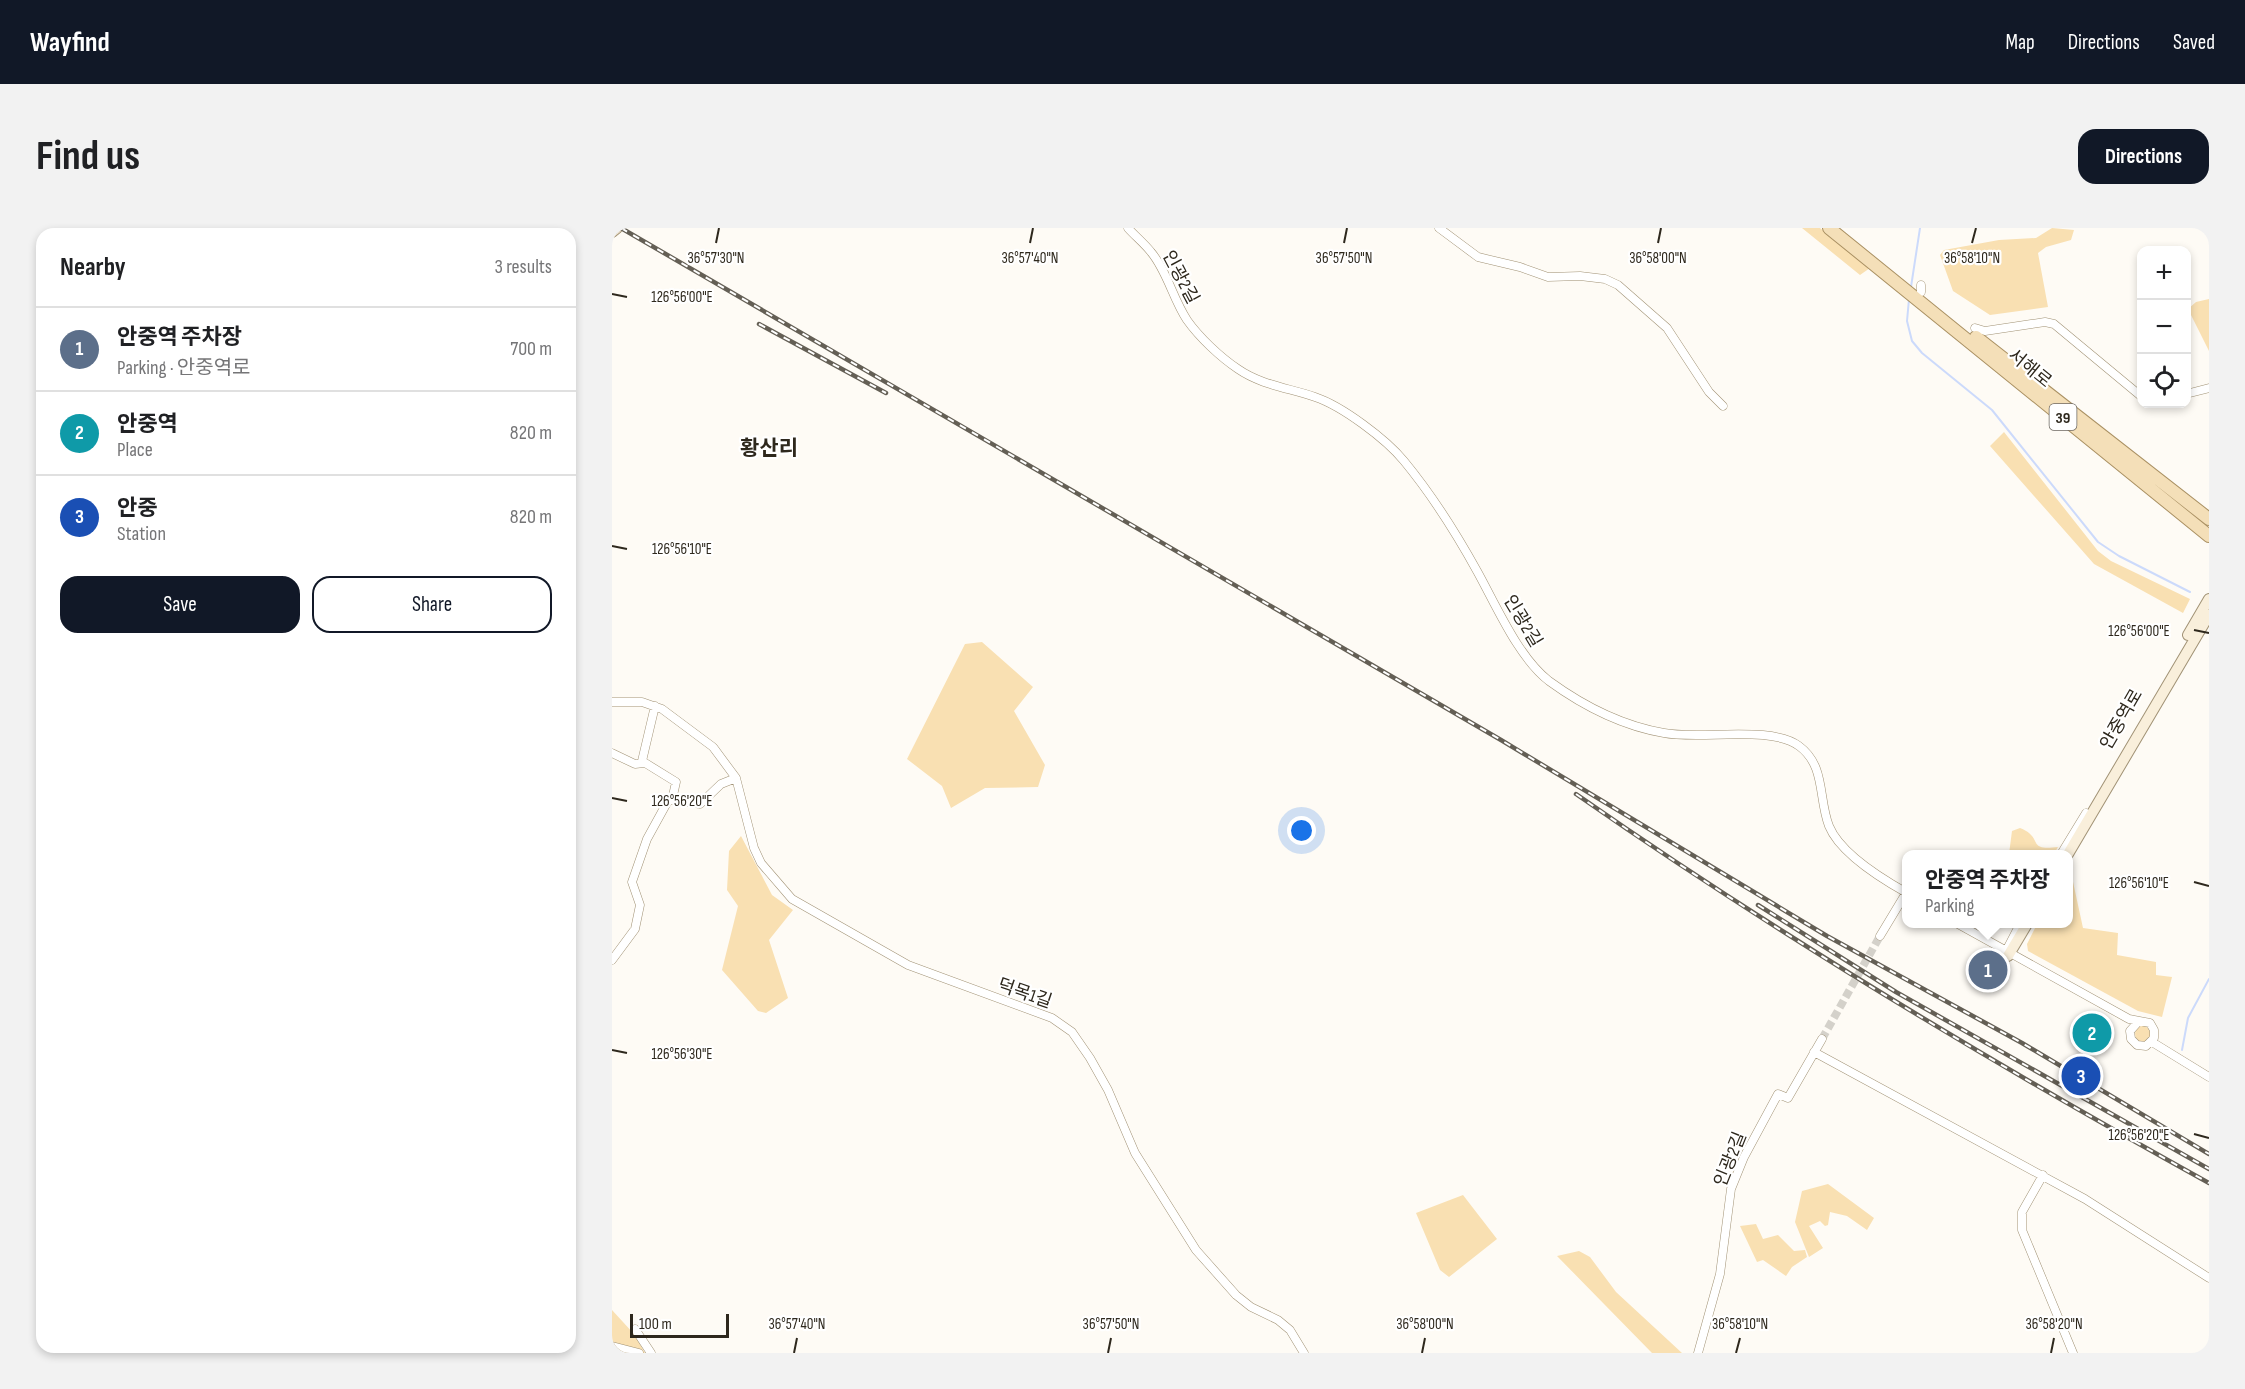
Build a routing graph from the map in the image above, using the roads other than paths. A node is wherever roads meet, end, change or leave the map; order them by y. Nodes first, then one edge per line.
1 (617, 228) edge
2 (1128, 228) edge
3 (1439, 228) edge
4 (1829, 228) edge
5 (1841, 228) edge
6 (612, 232) edge
7 (1914, 289) junction
8 (1975, 328) dead end
9 (2209, 388) edge
10 (2137, 393) edge
11 (2191, 393) edge
12 (1723, 406) dead end
13 (2209, 519) edge
14 (2209, 536) edge
15 (2209, 599) edge
16 (2209, 615) edge
17 (612, 702) edge
18 (655, 706) junction
19 (612, 753) edge
20 (644, 763) junction
21 (736, 778) junction
22 (672, 800) junction
23 (2086, 813) joint
24 (2064, 850) edge
25 (2071, 850) edge
26 (1902, 890) edge
27 (1902, 901) edge
28 (1965, 928) edge
29 (2018, 928) edge
30 (2024, 928) edge
31 (1880, 936) tunnel mouth
32 (2008, 953) junction
33 (612, 960) edge
34 (2135, 1025) junction
35 (1822, 1039) tunnel mouth
36 (2151, 1042) junction
37 (1814, 1052) junction
38 (2209, 1077) edge
39 (2043, 1175) junction
40 (2209, 1278) edge
41 (635, 1329) dead end
42 (612, 1346) edge
43 (639, 1353) edge
44 (651, 1353) edge
45 (1304, 1353) edge
46 (1698, 1353) edge
47 (2073, 1353) edge

1 - 6 street
2 - 26 street, 인광2길
3 - 12 street
4 - 7 main road, 서해로 / 39
5 - 7 main road, 서해로 / 39
7 - 13 main road, 서해로 / 39
7 - 14 main road, 서해로 / 39
8 - 10 street, 서해로
9 - 11 street
15 - 23 street, 안중역로
16 - 25 street
17 - 18 street, 덕목1길
18 - 20 street
18 - 21 street, 덕목1길
19 - 20 street
20 - 22 street
21 - 22 street
21 - 45 street, 덕목1길
22 - 33 street
23 - 24 street, 안중역로
27 - 31 street, 인광2길
28 - 32 street
29 - 32 street
30 - 32 street
32 - 34 street
34 - 36 street
34 - 36 street
35 - 37 street, 인광2길
36 - 38 street
37 - 39 street
37 - 46 street, 인광2길
39 - 40 street
39 - 47 street
41 - 44 street
42 - 43 street

